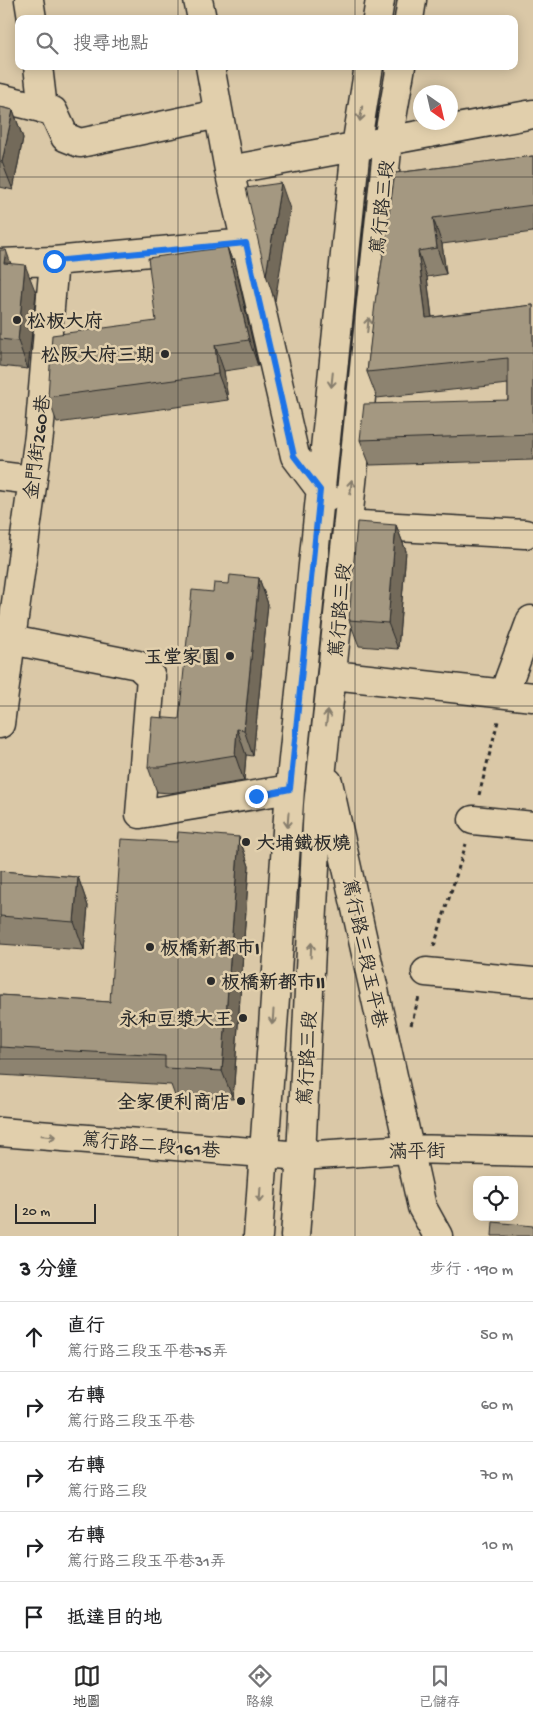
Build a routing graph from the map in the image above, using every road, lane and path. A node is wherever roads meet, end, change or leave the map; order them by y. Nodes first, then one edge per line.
1 (30, 0) edge
2 (198, 0) edge
3 (380, 0) edge
4 (412, 0) edge
5 (32, 15) edge
6 (201, 15) edge
7 (378, 15) edge
8 (410, 15) edge
9 (39, 70) edge
10 (211, 70) edge
11 (368, 70) edge
12 (400, 70) edge
13 (0, 98) edge
14 (48, 110) junction
15 (218, 114) junction
16 (533, 114) edge
17 (388, 141) junction
18 (356, 147) junction
19 (229, 170) junction
20 (246, 243) junction
21 (54, 261) junction
22 (0, 263) edge
23 (0, 476) edge
24 (32, 480) junction
25 (320, 490) junction
26 (347, 524) junction
27 (525, 534) dead end
28 (530, 620) dead end
29 (8, 634) edge
30 (333, 674) junction
31 (504, 694) junction
32 (533, 697) edge
33 (0, 724) edge
34 (322, 756) junction
35 (290, 789) junction
36 (473, 820) junction
37 (533, 826) edge
38 (426, 972) junction
39 (533, 982) edge
40 (410, 1029) dead end
41 (0, 1132) edge
42 (408, 1149) junction
43 (533, 1152) edge
44 (262, 1153) junction
45 (302, 1156) junction
46 (258, 1236) edge
47 (295, 1236) edge
48 (438, 1236) edge

1 - 5 street
2 - 6 street
3 - 7 street
4 - 8 street
9 - 14 street
10 - 15 street
11 -> 18 street, 篤行路三段
12 - 17 street, 篤行路三段
13 - 14 street
14 - 15 street
15 - 19 street
16 - 17 street
17 - 18 street
26 -> 17 street, 篤行路三段
18 - 19 street
18 -> 25 street, 篤行路三段
19 - 20 street
20 - 21 street
20 - 25 street
21 - 22 street
21 - 24 street, 金門街260巷
23 - 24 street
24 - 29 street, 金門街260巷
25 - 26 street
25 - 35 street, 篤行路三段
26 - 27 street
26 - 30 street, 篤行路三段
28 - 31 street
29 - 33 street, 金門街260巷
29 - 35 street
30 - 31 street
34 -> 30 street, 篤行路三段
31 - 32 street
31 - 36 path
34 - 42 street, 篤行路三段玉平巷
45 -> 34 street, 篤行路三段
35 -> 44 street, 篤行路三段
36 - 37 street
36 - 38 path
38 - 39 street
38 - 40 path
41 -> 44 street, 篤行路二段161巷
42 - 43 street, 滿平街
42 - 45 street, 滿平街
42 - 48 street, 篤行路三段玉平巷
44 - 45 street, 篤行路二段161巷
44 -> 46 street, 篤行路三段
45 - 47 street, 篤行路三段

